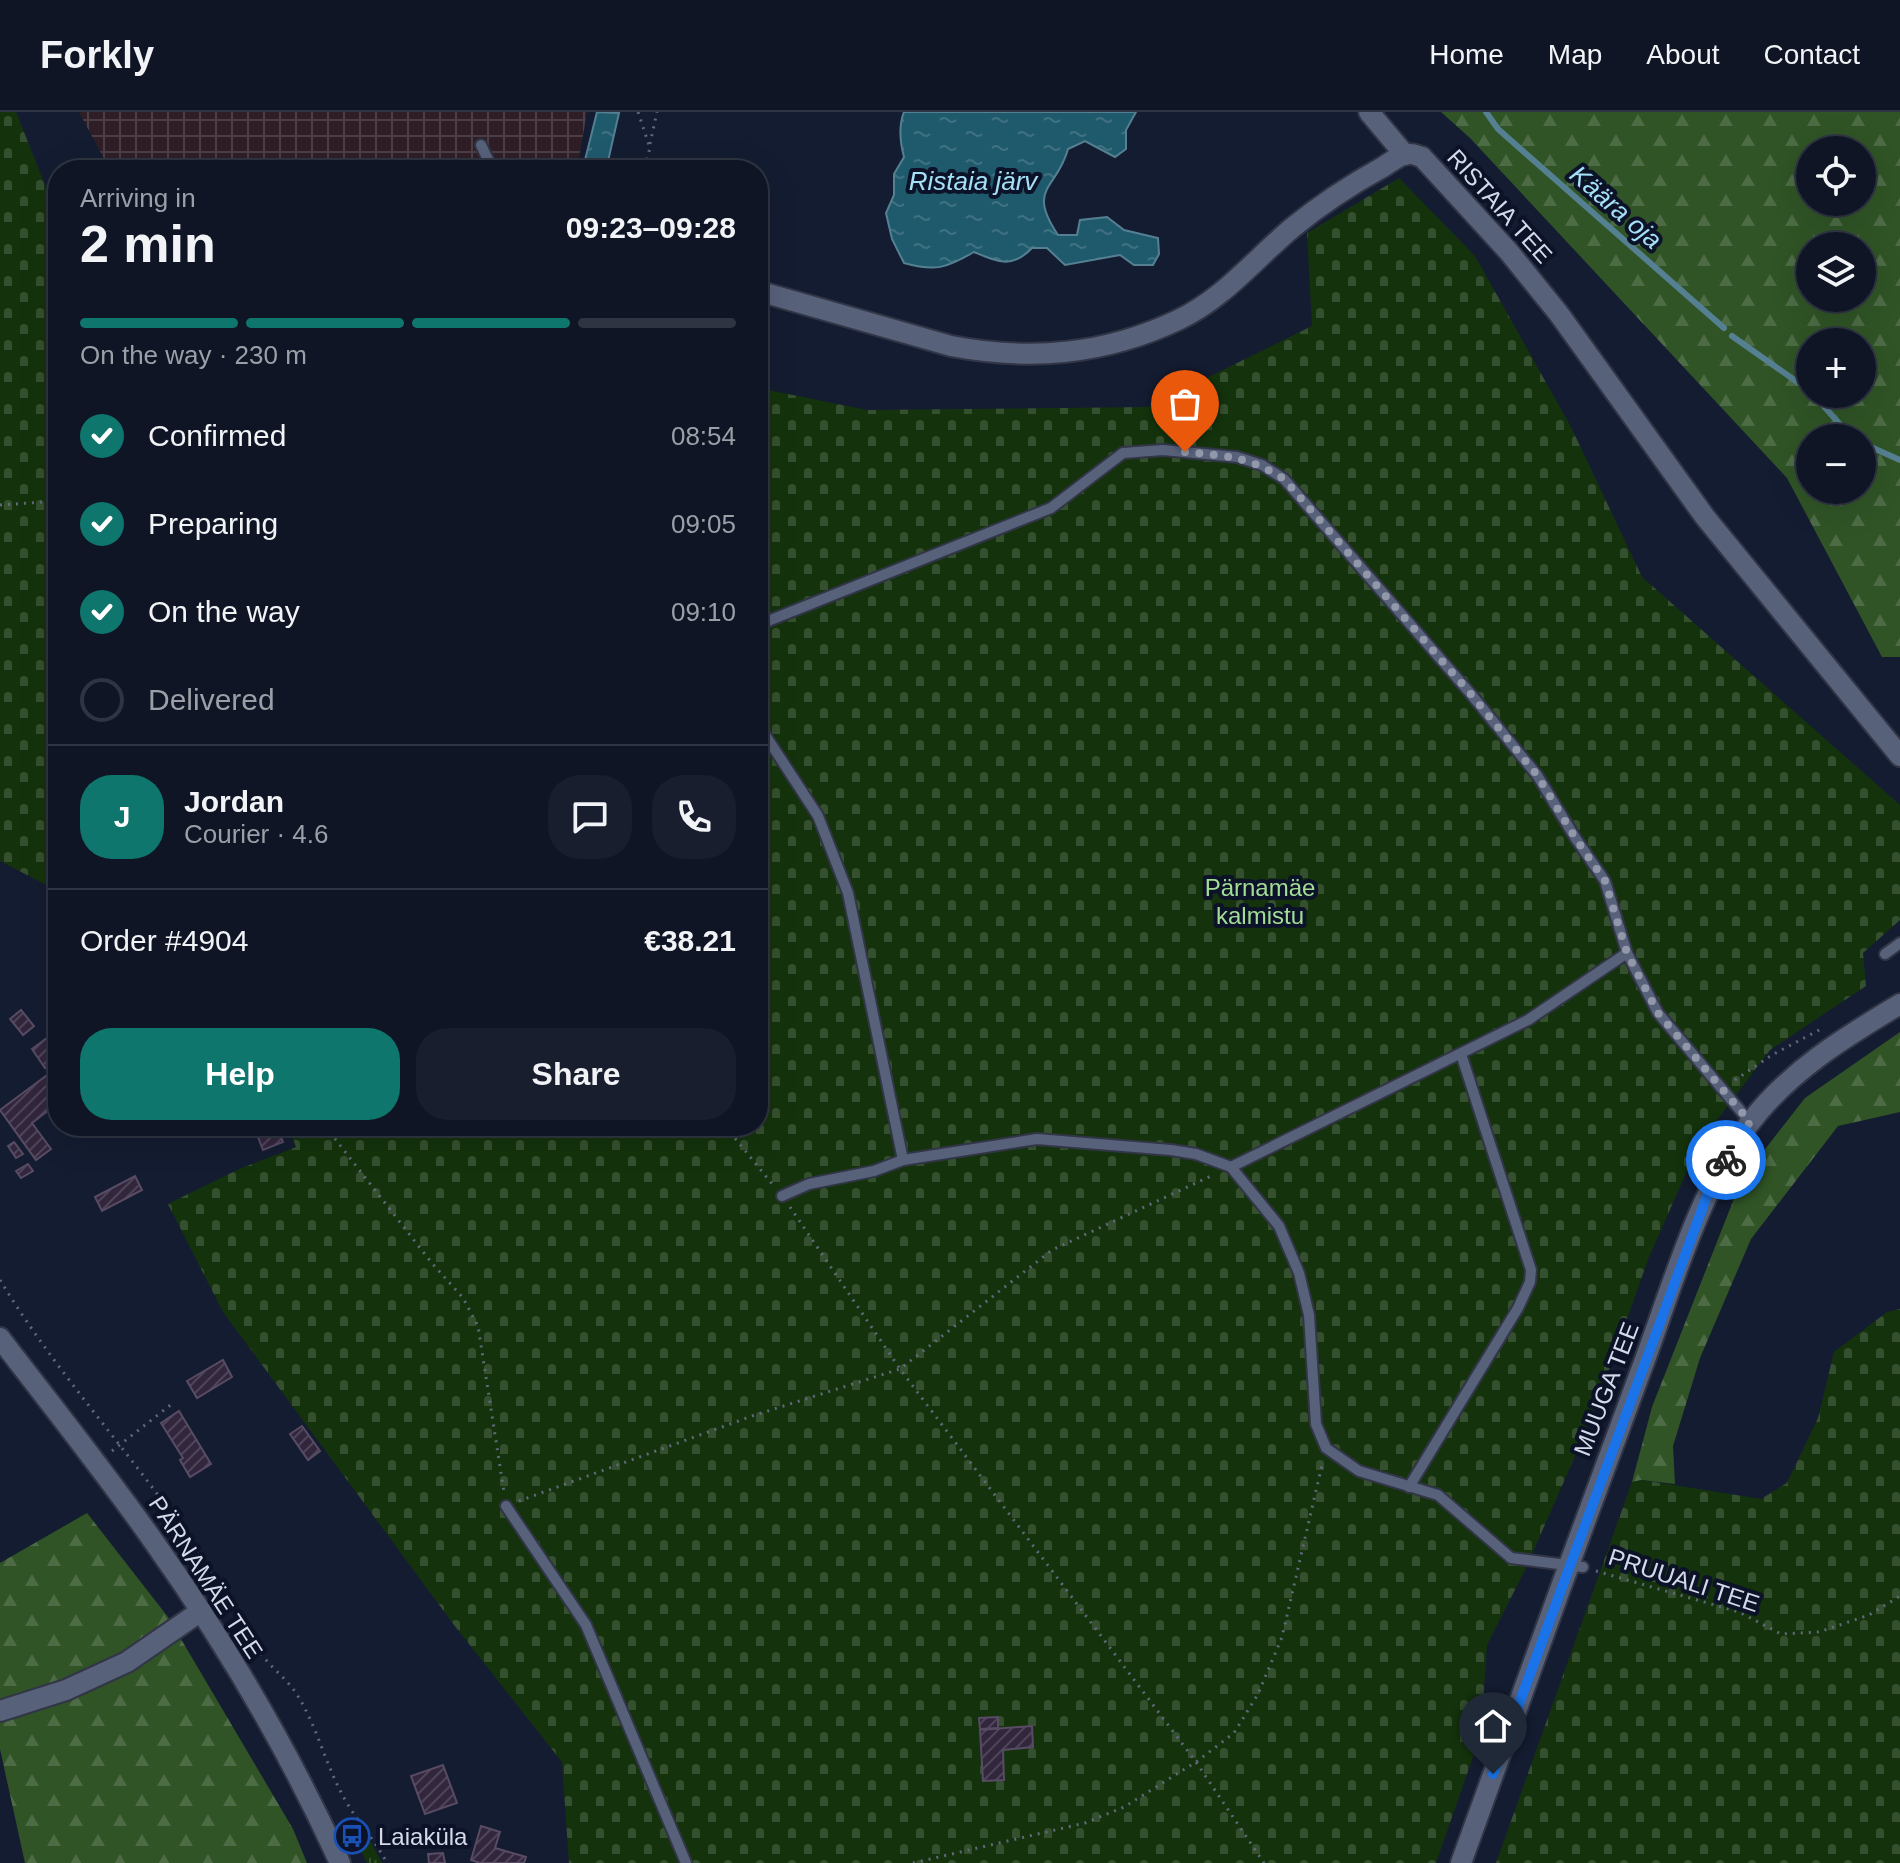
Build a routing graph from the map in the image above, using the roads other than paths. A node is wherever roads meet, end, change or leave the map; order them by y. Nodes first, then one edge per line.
1 (1369, 112) edge
2 (481, 145) dead end
3 (1405, 155) junction
4 (488, 160) edge
5 (768, 294) edge
6 (768, 621) edge
7 (768, 739) edge
8 (1900, 756) edge
9 (1900, 943) edge
10 (1627, 953) junction
11 (1885, 954) dead end
12 (1899, 1005) edge
13 (1461, 1054) junction
14 (1750, 1122) junction
15 (903, 1160) junction
16 (1231, 1167) junction
17 (782, 1196) road end
18 (0, 1338) edge
19 (1409, 1487) junction
20 (506, 1506) road end
21 (1576, 1566) junction
22 (201, 1611) junction
23 (0, 1711) edge
24 (340, 1863) edge
25 (686, 1863) edge
26 (1461, 1863) edge

1 - 3 street, RISTAIA TEE
2 - 4 lane
3 - 5 street
3 - 8 street, RISTAIA TEE
6 - 10 lane
7 - 15 lane
9 - 11 lane
10 - 13 lane
10 - 14 lane
12 - 14 street, MUUGA TEE
13 - 16 lane
13 - 19 lane
14 - 21 street, MUUGA TEE
15 - 16 lane
15 - 17 lane
16 - 19 lane
18 - 22 street, PÄRNAMÄE TEE
19 - 21 lane
20 - 25 lane
21 - 26 street, MUUGA TEE
22 - 23 street
22 - 24 street, PÄRNAMÄE TEE

